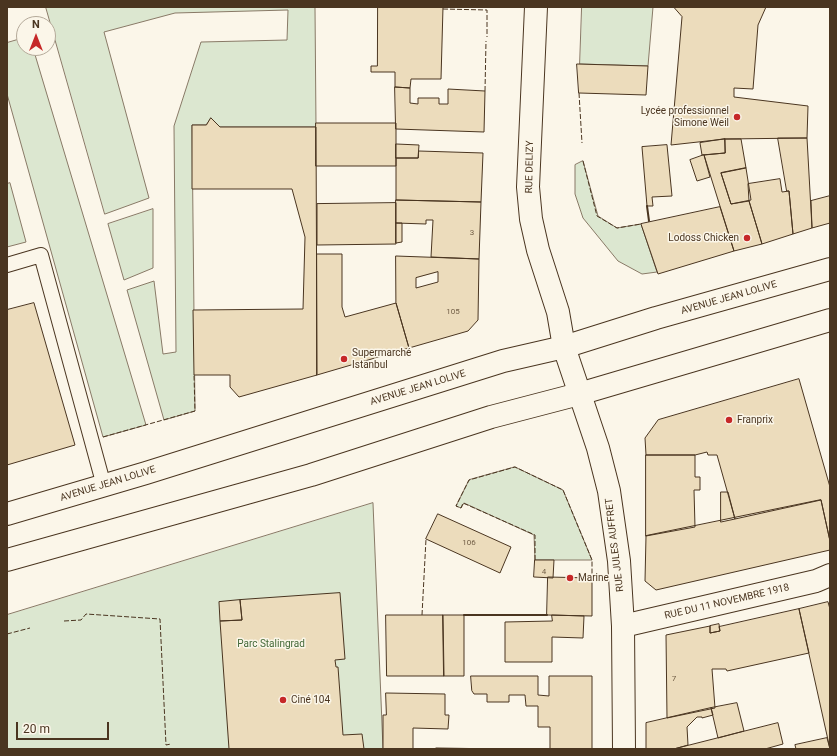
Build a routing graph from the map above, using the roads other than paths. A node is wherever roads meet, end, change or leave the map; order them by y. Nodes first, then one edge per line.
1 (536, 7) edge
2 (7, 265) edge
3 (830, 268) edge
4 (830, 320) edge
5 (564, 347) junction
6 (579, 394) junction
7 (104, 486) junction
8 (7, 514) edge
9 (7, 560) edge
10 (830, 575) edge
11 (623, 626) junction
12 (624, 749) edge

1 - 5 main road, RUE DELIZY
2 - 7 lane
3 - 5 main road, AVENUE JEAN LOLIVE
4 - 6 main road
5 - 6 main road, RUE JULES AUFFRET
5 - 7 main road, AVENUE JEAN LOLIVE
6 - 9 main road
6 - 11 main road, RUE JULES AUFFRET
7 - 8 main road, AVENUE JEAN LOLIVE
10 - 11 main road, RUE DU 11 NOVEMBRE 1918
11 - 12 main road, RUE JULES AUFFRET

